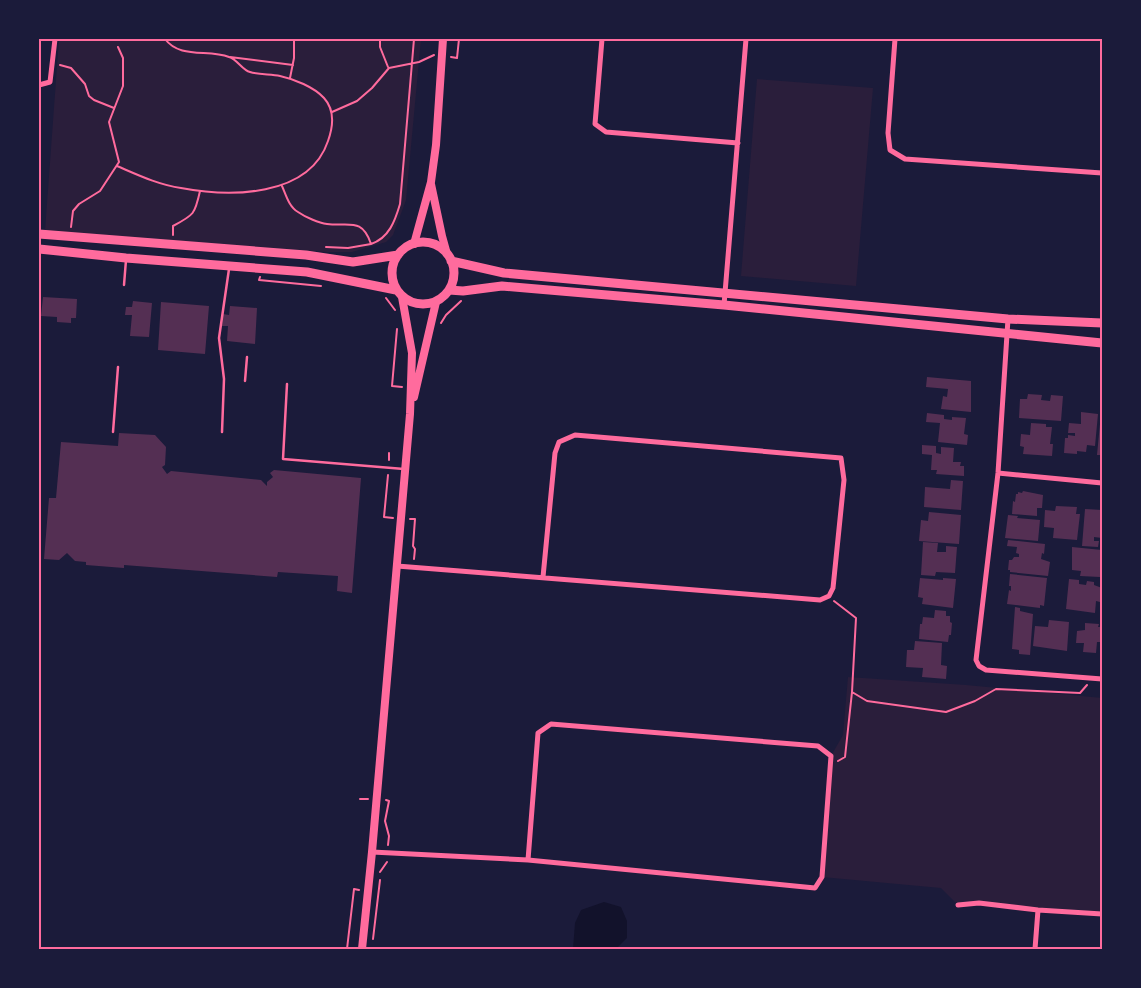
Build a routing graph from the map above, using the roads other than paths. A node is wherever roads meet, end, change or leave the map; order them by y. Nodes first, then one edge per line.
1 (55, 39) edge
2 (443, 39) edge
3 (602, 39) edge
4 (746, 39) edge
5 (895, 39) edge
6 (39, 85) edge
7 (738, 143) junction
8 (1102, 173) edge
9 (431, 182) junction
10 (39, 234) edge
11 (414, 244) junction
12 (39, 249) edge
13 (398, 255) junction
14 (126, 258) junction
15 (449, 258) junction
16 (229, 266) junction
17 (124, 285) dead end
18 (450, 290) junction
19 (399, 293) junction
20 (725, 293) junction
21 (436, 302) junction
22 (724, 305) junction
23 (1008, 319) junction
24 (1102, 323) edge
25 (1007, 334) junction
26 (1102, 342) edge
27 (247, 357) dead end
28 (118, 367) dead end
29 (245, 380) dead end
30 (287, 384) dead end
31 (410, 414) junction
32 (113, 432) dead end
33 (222, 432) dead end
34 (406, 469) junction
35 (998, 473) junction
36 (1102, 482) edge
37 (397, 566) junction
38 (543, 577) junction
39 (1102, 679) edge
40 (372, 852) junction
41 (528, 860) junction
42 (958, 905) dead end
43 (1038, 910) junction
44 (1102, 914) edge
45 (362, 949) edge
46 (1035, 949) edge

1 - 6 street
2 - 9 main road
3 - 7 street
4 - 7 street
5 - 8 street
7 - 20 street
9 - 11 main road
9 - 15 main road
10 - 13 main road
11 - 13 main road
11 - 15 main road
12 - 14 main road
13 - 19 main road
14 - 16 main road
14 - 17 lane
15 - 18 main road
15 - 20 main road
16 - 19 main road
16 - 33 lane
18 - 21 main road
18 - 22 main road
19 - 21 main road
19 - 31 main road
20 - 22 street
20 - 23 main road
21 - 31 main road
22 - 25 main road
23 - 24 main road
23 - 25 street
25 - 26 main road
25 - 35 street
27 - 29 lane
28 - 32 lane
30 - 34 lane
31 - 34 main road
34 - 37 main road
35 - 36 street
35 - 39 street
37 - 38 street
37 - 40 main road
38 - 38 street
40 - 41 street
40 - 45 main road
41 - 41 street
42 - 43 street
43 - 44 street
43 - 46 street

